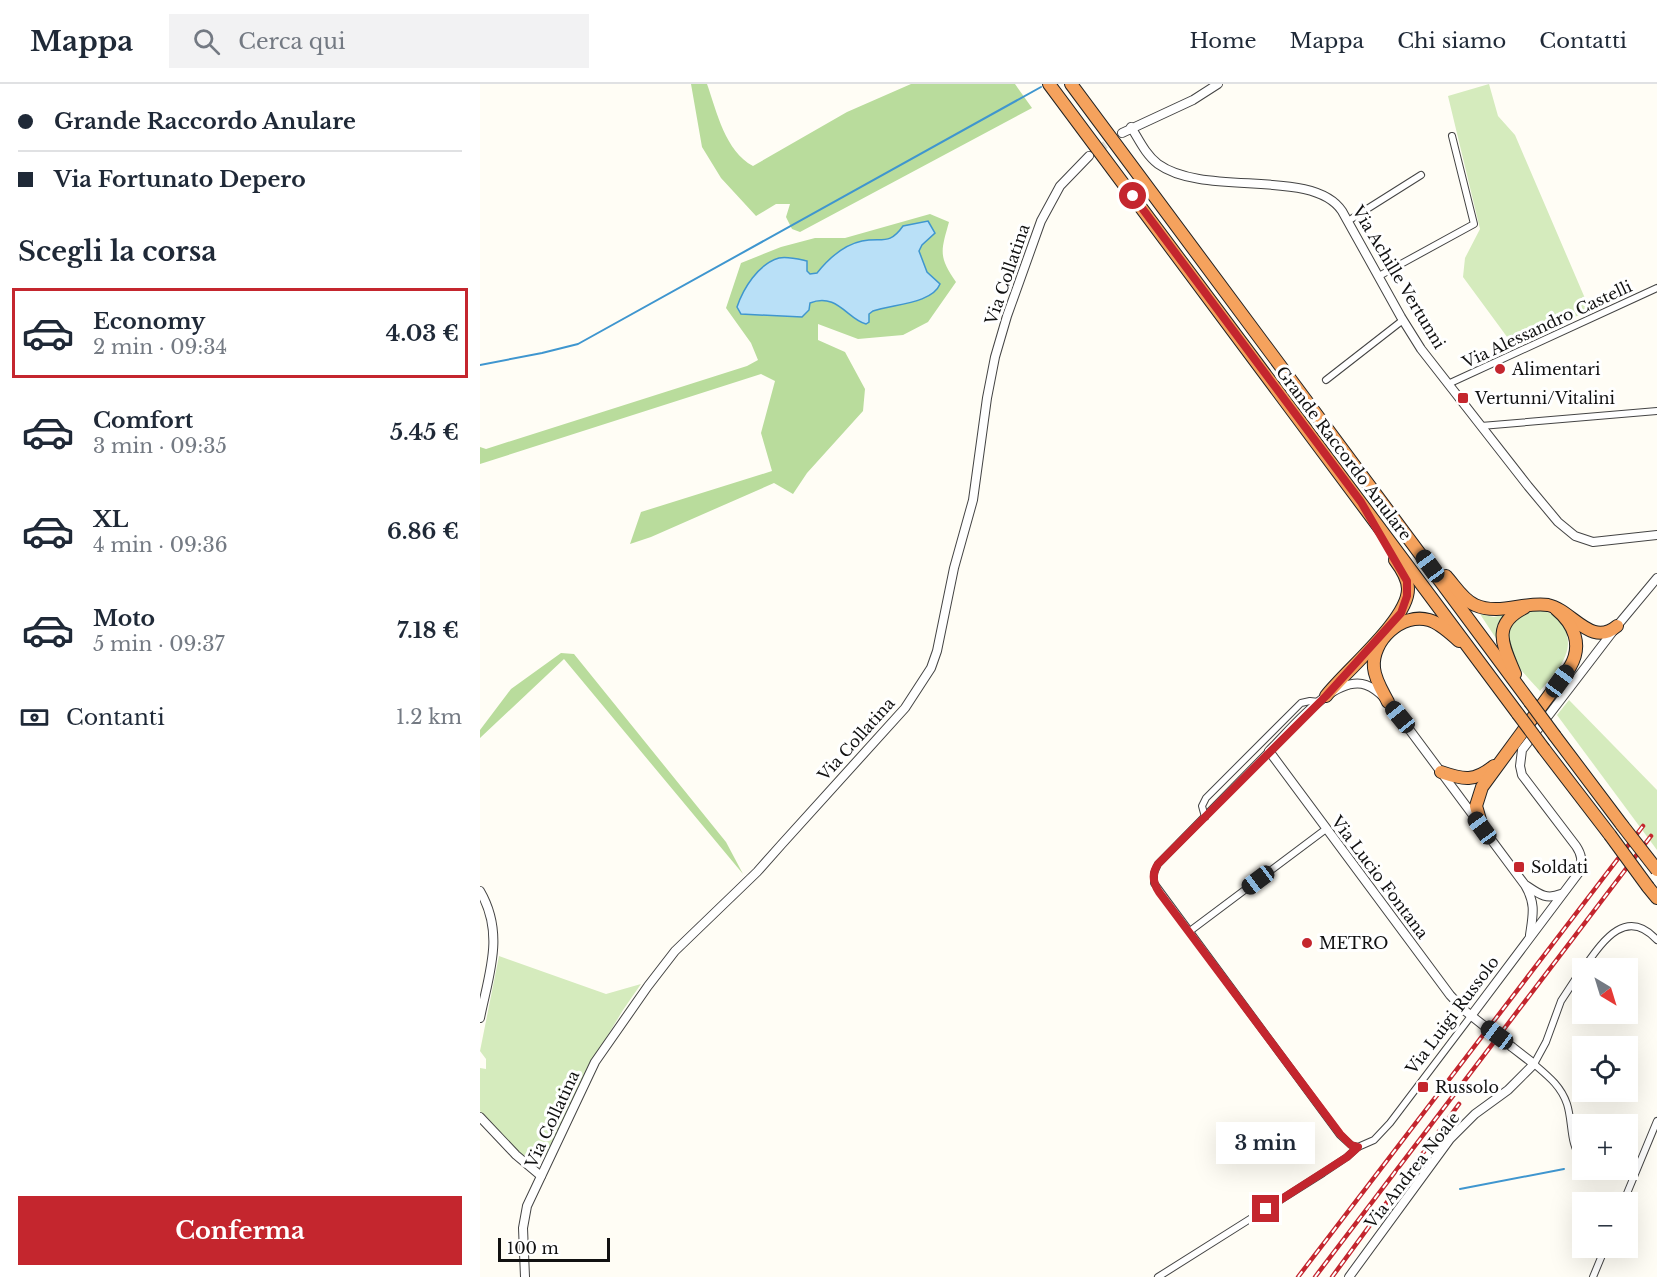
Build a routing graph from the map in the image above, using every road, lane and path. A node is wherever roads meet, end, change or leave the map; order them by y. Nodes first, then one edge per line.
1 (1049, 84) edge
2 (1071, 84) edge
3 (1218, 84) edge
4 (1131, 127) junction
5 (1122, 133) tunnel mouth
6 (1452, 136) dead end
7 (1089, 156) tunnel mouth
8 (1421, 175) dead end
9 (1348, 221) junction
10 (1379, 276) junction
11 (1657, 288) edge
12 (1403, 320) junction
13 (1326, 380) dead end
14 (1448, 384) junction
15 (1657, 411) edge
16 (1481, 426) junction
17 (1361, 502) junction
18 (1403, 530) junction
19 (1657, 535) edge
20 (1657, 578) edge
21 (1528, 606) junction
22 (1556, 609) junction
23 (1617, 626) junction
24 (1486, 670) junction
25 (1527, 698) junction
26 (1323, 699) junction
27 (1388, 702) junction
28 (1269, 752) junction
29 (1499, 761) junction
30 (1441, 772) junction
31 (1205, 817) junction
32 (1482, 828) junction
33 (1326, 830) junction
34 (1657, 870) edge
35 (1525, 885) junction
36 (480, 891) edge
37 (1564, 892) junction
38 (1657, 898) edge
39 (1190, 931) junction
40 (1530, 935) junction
41 (1657, 940) edge
42 (1591, 958) edge
43 (1572, 985) edge
44 (1471, 1016) junction
45 (480, 1018) edge
46 (1534, 1064) junction
47 (480, 1117) edge
48 (1657, 1121) edge
49 (1572, 1133) edge
50 (1358, 1147) junction
51 (541, 1176) junction
52 (1628, 1192) edge
53 (1601, 1258) edge
54 (525, 1277) edge
55 (1158, 1277) edge
56 (1349, 1277) edge
57 (1593, 1277) edge

1 - 17 highway, Grande Raccordo Anulare
2 - 18 highway, Grande Raccordo Anulare
3 - 4 street
4 - 5 street
4 - 9 street, Via Achille Vertunni
6 - 10 street
7 - 51 street, Via Collatina
8 - 9 street
9 - 10 street, Via Achille Vertunni
10 - 12 street, Via Achille Vertunni
11 - 14 street, Via Alessandro Castelli
12 - 13 street
12 - 14 street, Via Achille Vertunni
14 - 16 street, Via Achille Vertunni
15 - 16 street
16 - 19 street, Via Achille Vertunni
17 - 24 highway, Grande Raccordo Anulare
17 - 26 highway
18 - 21 highway
18 - 25 highway, Grande Raccordo Anulare
20 - 23 street, Via Luigi Russolo
21 - 22 highway
21 - 25 highway
22 - 23 highway
22 - 29 highway
23 - 37 street, Via Luigi Russolo
24 - 27 highway
24 - 38 highway, Grande Raccordo Anulare, bridge
25 - 34 highway, Grande Raccordo Anulare, bridge
26 - 27 street
26 - 28 street
26 - 31 street
27 - 30 street
28 - 31 street
28 - 33 street, Via Lucio Fontana
29 - 30 highway
29 - 32 highway
30 - 32 street
31 - 39 street
32 - 35 street
33 - 39 street
33 - 44 street, Via Lucio Fontana
35 - 37 street
35 - 40 street
36 - 45 street
37 - 40 street, Via Luigi Russolo
39 - 50 street
40 - 44 street, Via Luigi Russolo
41 - 42 street, Via Andrea Noale
43 - 46 street, Via Andrea Noale
44 - 46 street, Via Lucio Fontana, bridge
44 - 50 street, Via Luigi Russolo
46 - 49 street
46 - 56 street, Via Andrea Noale
47 - 51 street
48 - 52 street
50 - 55 street, Via Luigi Russolo
51 - 54 street, Via Collatina
53 - 57 street

